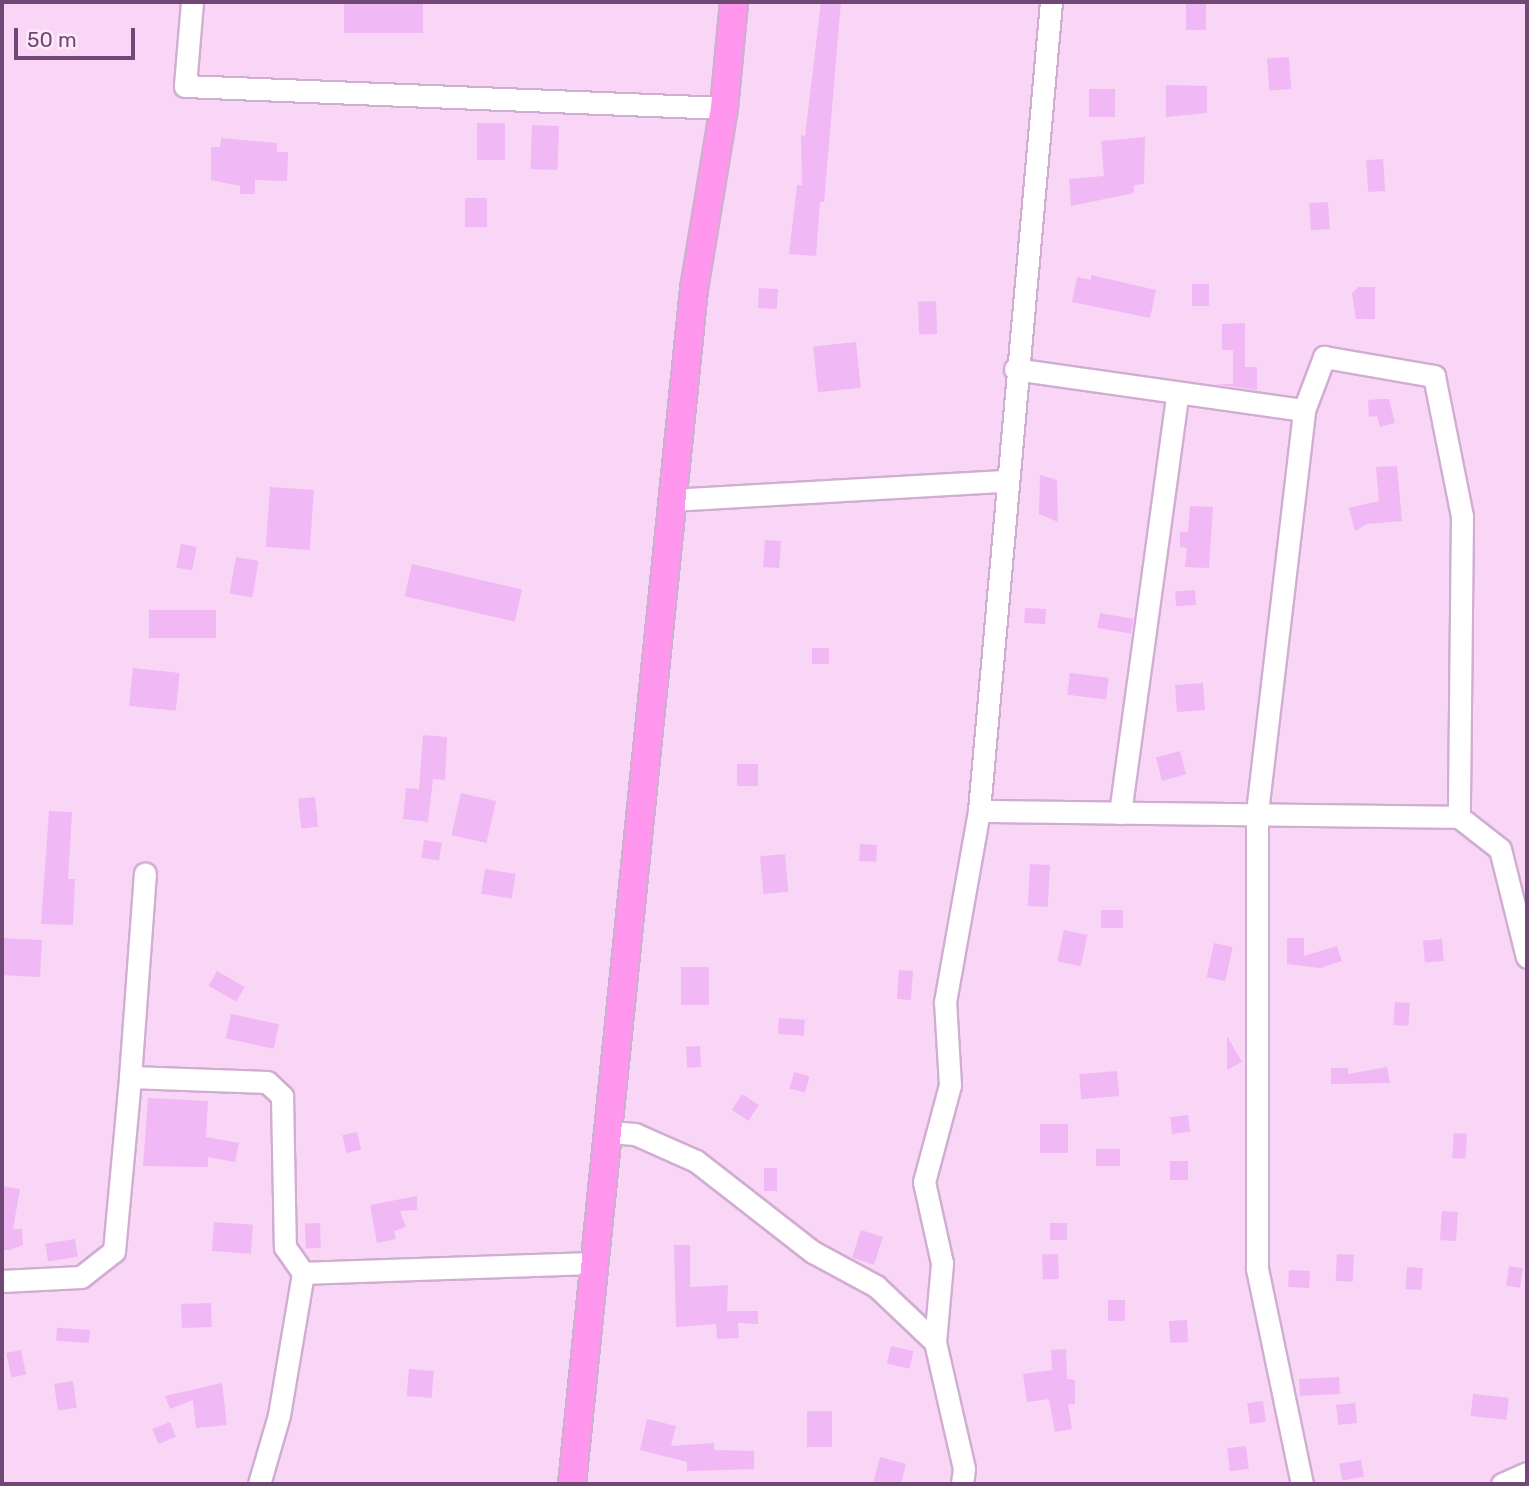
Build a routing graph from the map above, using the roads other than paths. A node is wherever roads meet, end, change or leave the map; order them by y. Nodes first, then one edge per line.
1 (191, 2) edge
2 (734, 2) edge
3 (1051, 2) edge
4 (724, 108) junction
5 (1015, 369) junction
6 (1177, 396) junction
7 (1304, 410) junction
8 (1006, 481) junction
9 (672, 500) junction
10 (979, 811) junction
11 (1257, 812) junction
12 (1120, 813) junction
13 (1460, 817) junction
14 (145, 874) dead end
15 (1527, 957) edge
16 (130, 1077) junction
17 (607, 1132) junction
18 (597, 1263) junction
19 (303, 1273) junction
20 (2, 1281) edge
21 (935, 1342) junction
22 (1527, 1473) edge
23 (259, 1484) edge
24 (572, 1484) edge
25 (962, 1484) edge
26 (1302, 1484) edge
27 (1502, 1484) edge

1 - 4 street
2 - 4 main road
3 - 5 street
4 - 9 main road
5 - 6 street
5 - 8 street
6 - 7 street
6 - 12 street
7 - 11 street
7 - 13 street
8 - 9 street
8 - 10 street
9 - 17 main road
10 - 12 street
10 - 21 street
11 - 12 street
11 - 13 street
11 - 26 street
13 - 15 street
14 - 16 street
16 - 19 street
16 - 20 street
17 - 18 main road
17 - 21 street
18 - 19 street
18 - 24 main road
19 - 23 street
21 - 25 street
22 - 27 street

